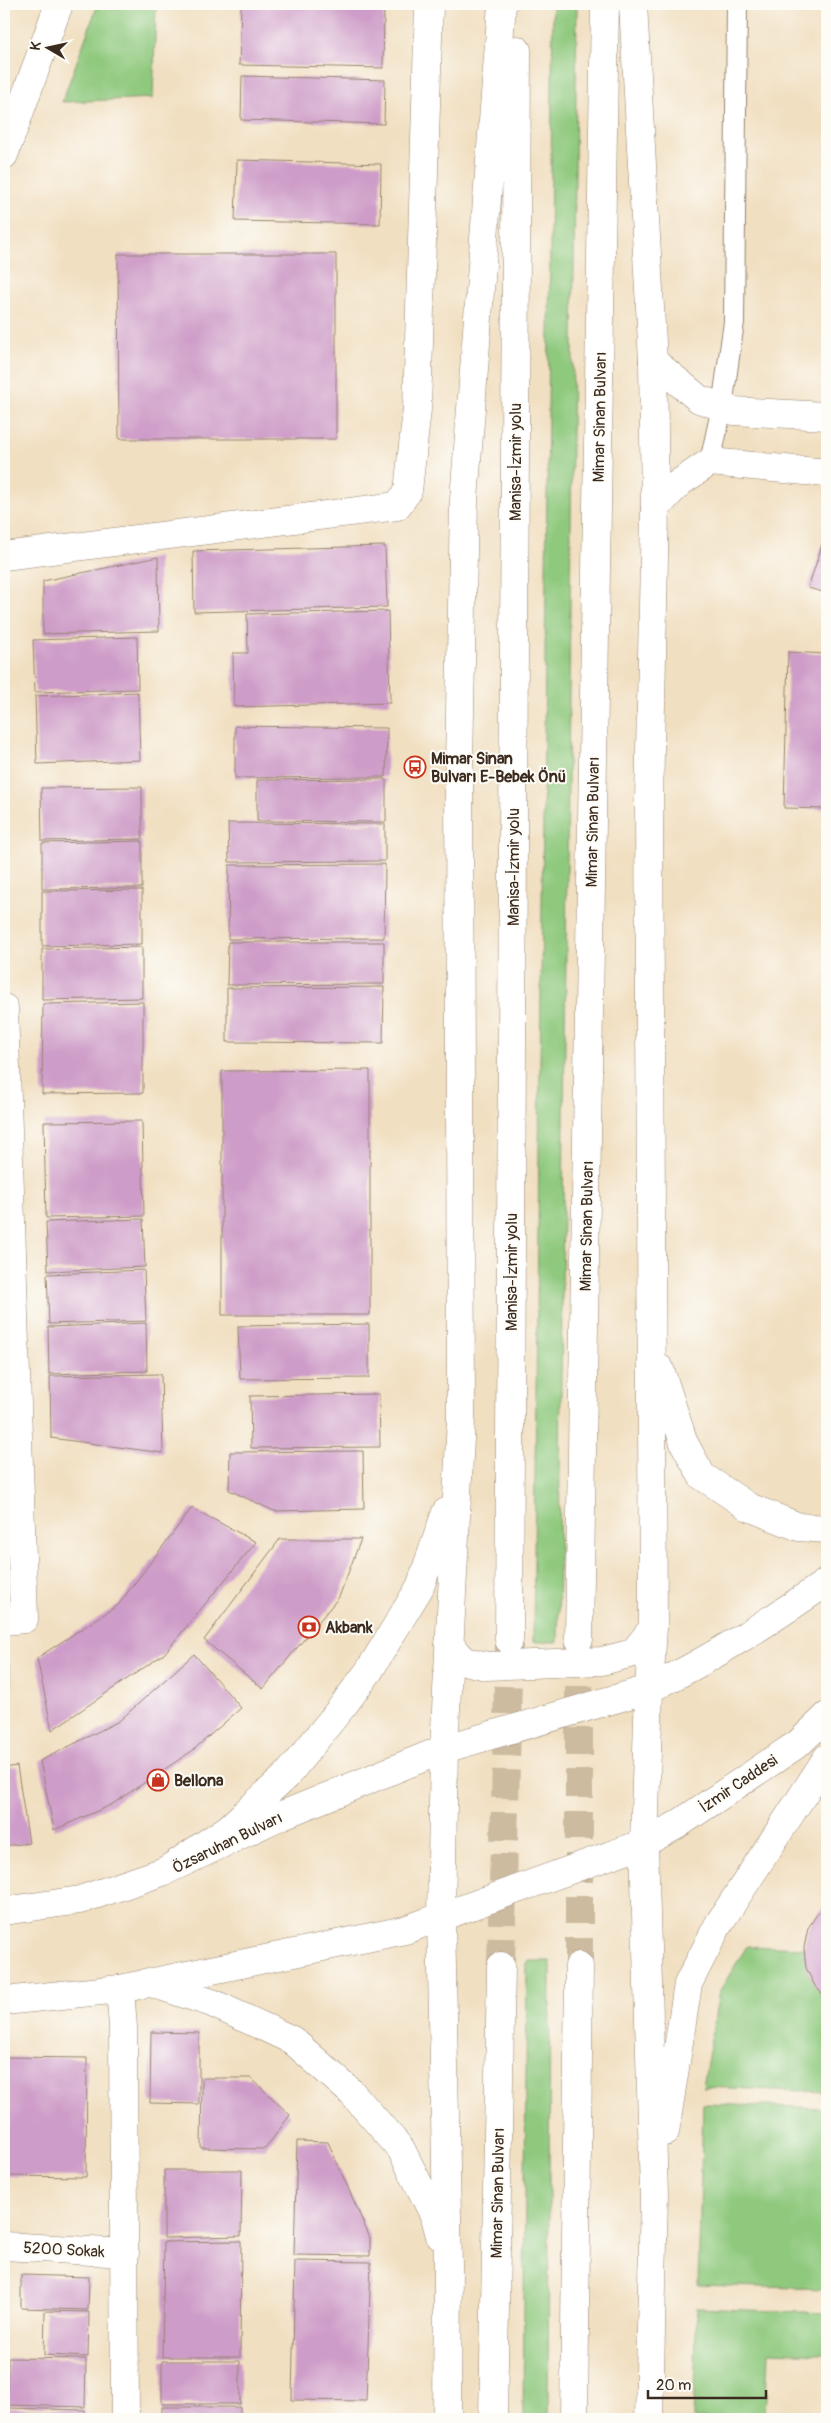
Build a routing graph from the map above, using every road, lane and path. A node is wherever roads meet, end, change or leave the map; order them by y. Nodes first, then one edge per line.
1 (59, 4) edge
2 (429, 4) edge
3 (502, 4) edge
4 (517, 4) edge
5 (605, 4) edge
6 (633, 4) edge
7 (737, 4) edge
8 (4, 155) edge
9 (653, 361) junction
10 (722, 407) junction
11 (827, 416) edge
12 (710, 462) junction
13 (827, 473) edge
14 (655, 509) junction
15 (4, 556) edge
16 (4, 1008) edge
17 (652, 1344) junction
18 (460, 1419) junction
19 (827, 1529) edge
20 (827, 1582) edge
21 (4, 1621) edge
22 (653, 1628) junction
23 (579, 1639) tunnel mouth
24 (509, 1640) tunnel mouth
25 (449, 1644) junction
26 (649, 1689) junction
27 (827, 1716) edge
28 (444, 1749) junction
29 (827, 1758) edge
30 (644, 1843) junction
31 (165, 1871) junction
32 (4, 1911) edge
33 (442, 1918) junction
34 (501, 1966) tunnel mouth
35 (579, 1966) tunnel mouth
36 (148, 1982) junction
37 (120, 1989) junction
38 (4, 2001) edge
39 (654, 2195) junction
40 (4, 2246) edge
41 (125, 2253) junction
42 (448, 2266) junction
43 (125, 2419) edge
44 (447, 2419) edge
45 (493, 2419) edge
46 (574, 2419) edge
47 (649, 2419) edge

1 - 8 main road
2 - 15 main road
3 - 18 main road
4 - 24 main road, Manisa-İzmir yolu
5 - 23 main road, Mimar Sinan Bulvarı
6 - 9 main road
7 - 10 lane
9 - 10 main road
9 - 14 main road
10 - 11 main road
10 - 12 lane
12 - 13 main road
12 - 14 main road
14 - 17 main road
16 - 21 main road
17 - 19 main road
17 - 22 main road
18 - 25 main road
18 - 31 main road
20 - 26 main road
22 - 25 main road
22 - 26 main road
25 - 28 main road
26 - 28 main road, Özsaruhan Bulvarı
26 - 30 main road
27 - 30 main road, İzmir Caddesi
28 - 31 main road, Özsaruhan Bulvarı
28 - 33 main road
29 - 39 main road
30 - 33 main road, İzmir Caddesi
30 - 39 main road
31 - 32 main road, Özsaruhan Bulvarı
33 - 36 main road
33 - 42 main road
34 - 45 main road, Mimar Sinan Bulvarı
35 - 46 main road
36 - 37 main road
36 - 42 main road
37 - 38 main road
37 - 41 main road
39 - 47 main road
40 - 41 main road, 5200 Sokak
41 - 43 main road
42 - 44 main road

